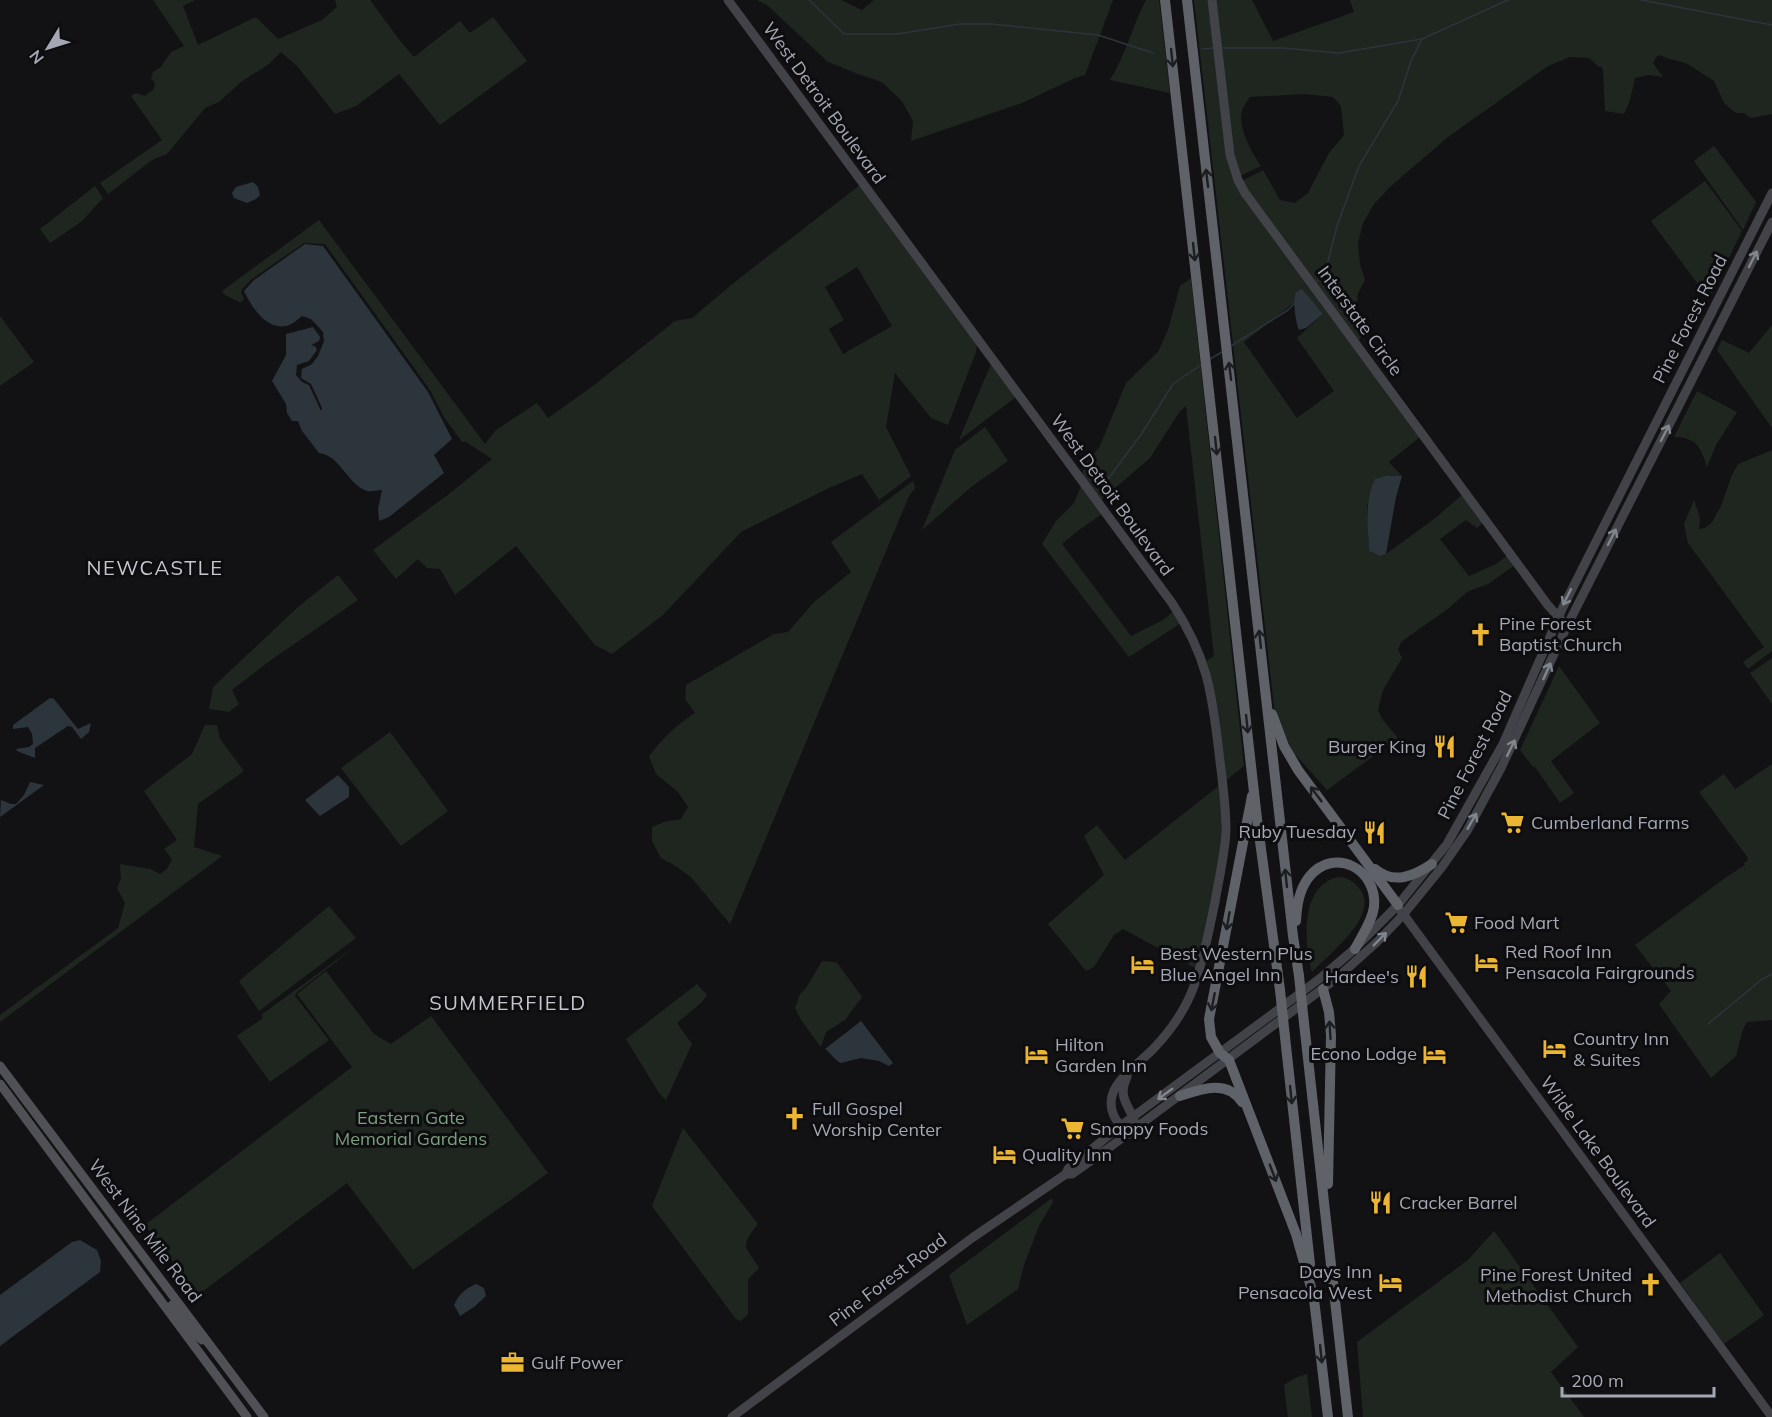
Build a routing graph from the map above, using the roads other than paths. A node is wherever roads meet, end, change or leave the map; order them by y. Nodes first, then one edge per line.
1 (728, 0) edge
2 (1166, 0) edge
3 (1187, 0) edge
4 (1212, 0) edge
5 (1772, 193) edge
6 (1772, 222) edge
7 (1558, 617) junction
8 (1567, 626) junction
9 (1266, 697) junction
10 (1253, 778) junction
11 (1363, 857) junction
12 (1432, 864) junction
13 (1401, 910) junction
14 (1293, 936) junction
15 (1355, 949) junction
16 (1323, 989) junction
17 (1224, 1057) junction
18 (0, 1066) edge
19 (1131, 1071) junction
20 (0, 1084) edge
21 (1180, 1096) junction
22 (1127, 1104) junction
23 (1148, 1106) junction
24 (1133, 1117) junction
25 (1252, 1119) junction
26 (1121, 1126) junction
27 (1132, 1131) junction
28 (68, 1155) junction
29 (1066, 1174) junction
30 (73, 1183) junction
31 (1326, 1215) junction
32 (144, 1257) junction
33 (142, 1275) junction
34 (1314, 1298) junction
35 (189, 1338) junction
36 (206, 1340) junction
37 (247, 1417) edge
38 (261, 1417) edge
39 (732, 1417) edge
40 (1328, 1417) edge
41 (1348, 1417) edge
42 (1772, 1417) edge

1 - 19 main road, West Detroit Boulevard
2 -> 10 highway
9 -> 3 highway
4 - 7 main road, Interstate Circle
5 -> 7 main road, Pine Forest Road
8 -> 6 main road, Pine Forest Road
7 - 8 main road, Interstate Circle
7 - 12 main road, Pine Forest Road
13 -> 8 main road, Pine Forest Road
11 -> 9 highway
14 -> 9 highway
10 -> 17 highway
10 -> 34 highway, bridge
11 - 12 highway
11 - 13 highway
12 - 13 main road, Pine Forest Road
13 - 15 main road, Pine Forest Road
16 -> 13 main road, Pine Forest Road
13 - 42 main road, Wilde Lake Boulevard
14 - 15 highway
14 - 31 highway, bridge
15 - 17 main road, Pine Forest Road
16 - 17 main road, Pine Forest Road
31 -> 16 highway
17 - 21 main road, Pine Forest Road
17 -> 23 main road, Pine Forest Road
17 - 25 highway
18 - 28 main road, West Nine Mile Road
19 - 22 main road
19 - 26 main road, West Detroit Boulevard
20 - 28 main road
20 - 30 main road, West Nine Mile Road
21 - 25 highway
21 - 27 main road, Pine Forest Road
22 - 23 main road
22 - 24 main road
23 - 24 main road, Pine Forest Road
24 - 26 main road, Pine Forest Road
24 - 27 main road
25 -> 34 highway
26 - 27 main road, West Detroit Boulevard
26 - 29 main road, Pine Forest Road
27 - 29 main road, Pine Forest Road
28 - 32 main road, West Nine Mile Road
29 - 39 main road, Pine Forest Road
30 - 32 main road
30 - 33 main road, West Nine Mile Road
31 - 41 highway
32 - 36 main road, West Nine Mile Road
33 - 35 main road, West Nine Mile Road
33 - 36 main road
34 -> 40 highway
35 - 37 main road, West Nine Mile Road
35 - 38 main road
36 - 38 main road, West Nine Mile Road

